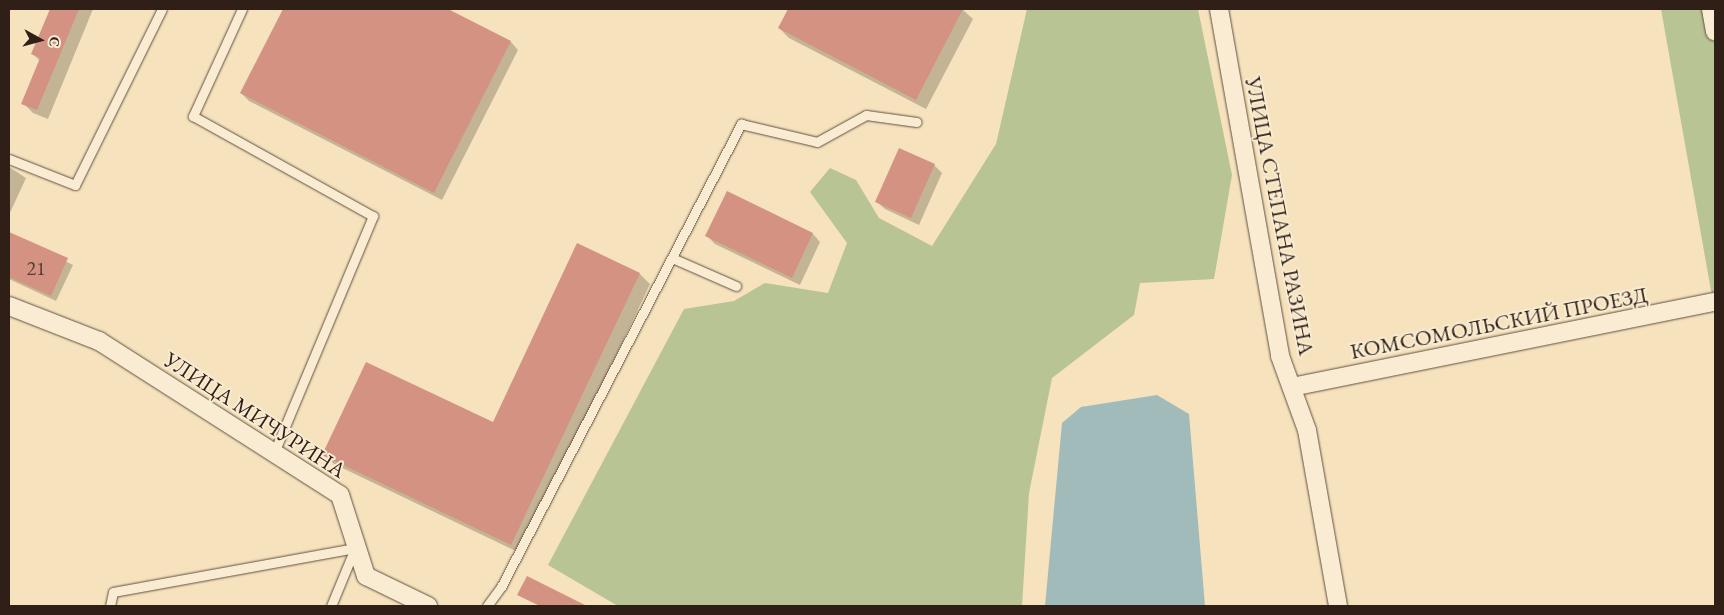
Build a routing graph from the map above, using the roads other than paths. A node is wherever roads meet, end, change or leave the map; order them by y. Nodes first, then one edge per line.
1 (162, 9) edge
2 (242, 9) edge
3 (1219, 9) edge
4 (1711, 9) edge
5 (1715, 32) edge
6 (917, 122) dead end
7 (9, 159) edge
8 (672, 258) junction
9 (736, 286) dead end
10 (1715, 302) edge
11 (9, 306) edge
12 (1292, 387) junction
13 (274, 453) junction
14 (355, 548) junction
15 (110, 606) edge
16 (330, 606) edge
17 (428, 606) edge
18 (487, 606) edge
19 (1338, 606) edge

1 - 7 lane
2 - 13 lane
3 - 12 street, УЛИЦА СТЕПАНА РАЗИНА
4 - 5 street
6 - 8 lane
8 - 9 lane
8 - 18 lane
10 - 12 street, КОМСОМОЛЬСКИЙ ПРОЕЗД
11 - 13 street, УЛИЦА МИЧУРИНА
12 - 19 street, УЛИЦА СТЕПАНА РАЗИНА
13 - 14 street, УЛИЦА МИЧУРИНА
14 - 15 lane
14 - 16 lane
14 - 17 street, УЛИЦА МИЧУРИНА

